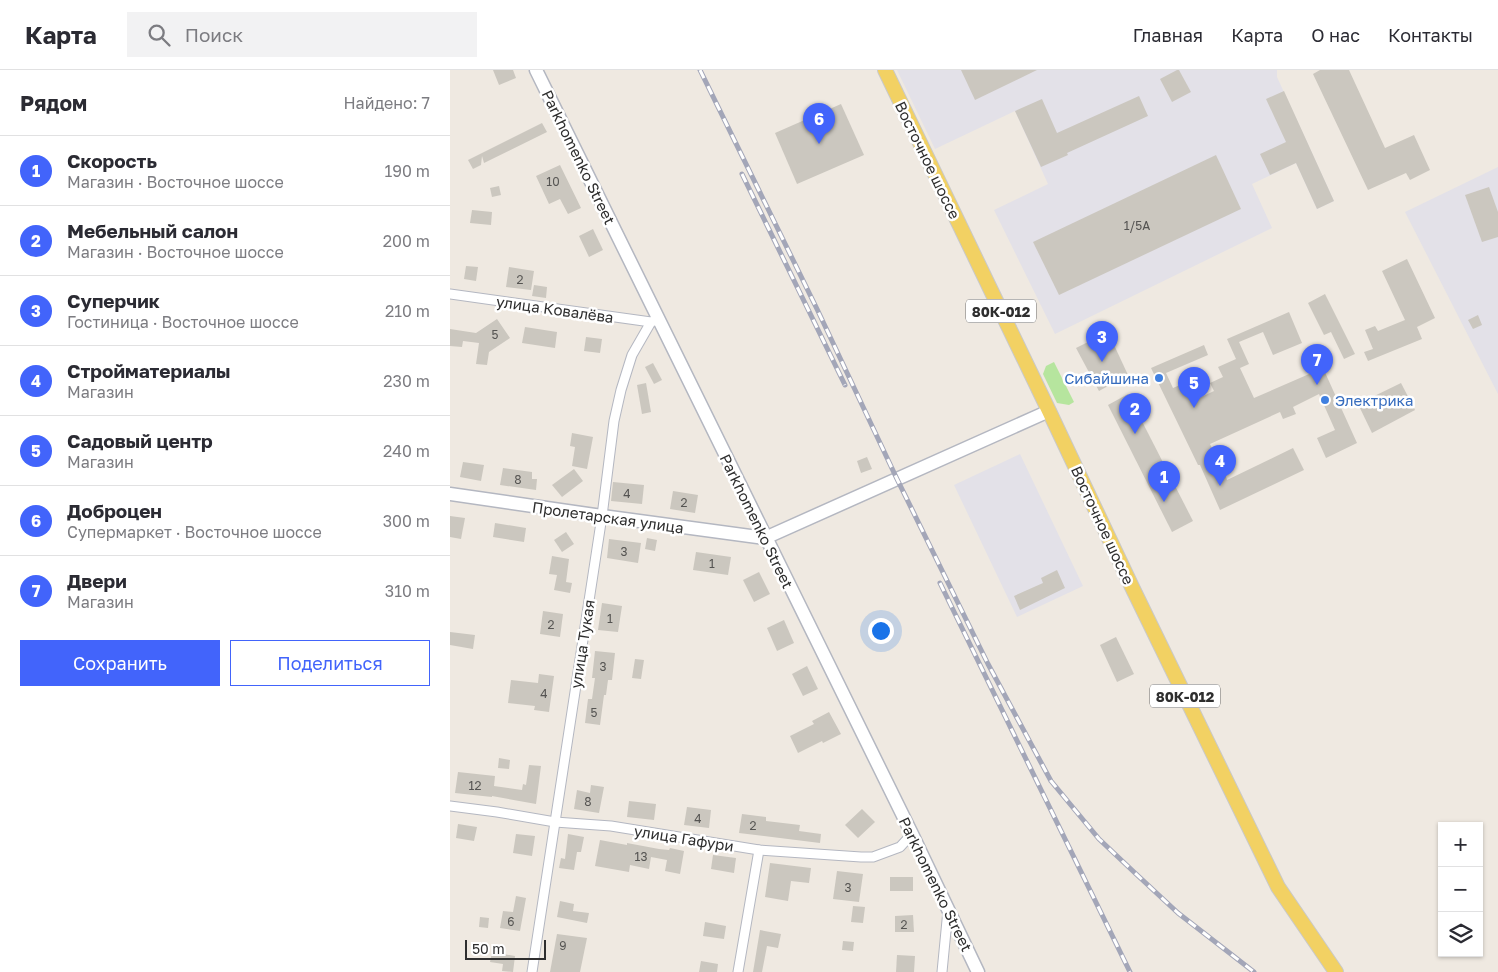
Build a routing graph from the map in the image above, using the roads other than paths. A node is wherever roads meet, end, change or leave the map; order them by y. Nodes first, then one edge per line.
1 (536, 70) edge
2 (884, 70) edge
3 (450, 294) edge
4 (655, 321) junction
5 (1049, 412) junction
6 (450, 494) edge
7 (602, 516) junction
8 (765, 538) junction
9 (450, 806) edge
10 (555, 822) junction
11 (912, 834) junction
12 (759, 850) junction
13 (948, 910) junction
14 (532, 972) edge
15 (738, 972) edge
16 (942, 972) edge
17 (978, 972) edge
18 (1336, 972) edge

1 - 4 main road, Parkhomenko Street
2 - 5 main road, Восточное шоссе / 80К-012
3 - 4 street, улица Ковалёва
4 - 7 street, улица Тукая
4 - 8 main road, Parkhomenko Street
5 - 8 main road
5 - 18 main road, Восточное шоссе / 80К-012
6 - 7 main road, Пролетарская улица
7 - 8 main road, Пролетарская улица
7 - 10 street, улица Тукая
8 - 11 main road, Parkhomenko Street
9 - 10 street, улица Гафури
10 - 12 street, улица Гафури
10 - 14 street, улица Тукая
11 - 12 street, улица Гафури
11 - 13 main road, Parkhomenko Street
12 - 15 street
13 - 16 street
13 - 17 main road, Parkhomenko Street

